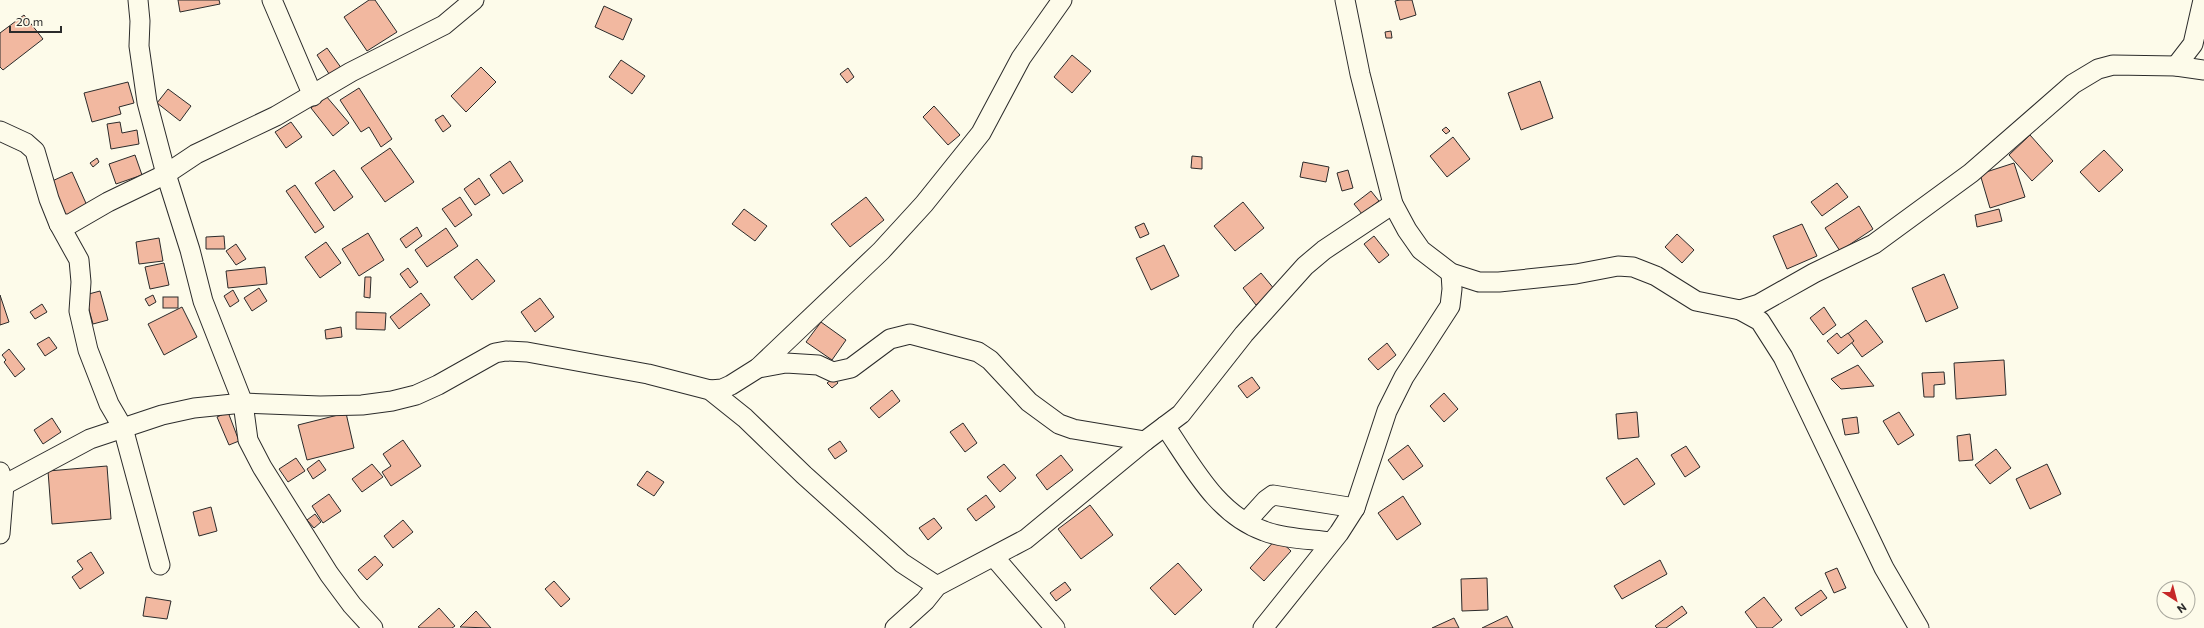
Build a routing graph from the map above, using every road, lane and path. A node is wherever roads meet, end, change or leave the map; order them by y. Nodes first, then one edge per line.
1 (138, 0) edge
2 (272, 0) edge
3 (474, 0) edge
4 (1062, 0) edge
5 (1345, 0) edge
6 (2203, 0) edge
7 (2176, 66) junction
8 (2204, 70) edge
9 (313, 96) junction
10 (0, 131) edge
11 (166, 174) junction
12 (1393, 204) junction
13 (59, 224) junction
14 (1451, 273) junction
15 (1740, 310) junction
16 (758, 368) junction
17 (710, 390) junction
18 (243, 403) junction
19 (1165, 426) junction
20 (123, 428) junction
21 (1145, 441) junction
22 (2, 478) edge
23 (1355, 508) junction
24 (1246, 522) junction
25 (0, 534) edge
26 (1331, 542) junction
27 (994, 557) junction
28 (160, 565) dead end
29 (937, 586) junction
30 (904, 626) edge
31 (374, 628) edge
32 (1055, 628) edge
33 (1263, 628) edge
34 (1919, 628) edge

1 - 11 street
2 - 9 street
3 - 9 street
4 - 16 street
5 - 12 street
6 - 7 street
7 - 8 street
7 - 15 street
9 - 11 street
10 - 13 street
11 - 13 street
11 - 18 street
12 - 14 street
12 - 19 street
13 - 20 street
14 - 15 street
14 - 23 street
15 - 34 street
16 - 17 street
16 - 21 street
17 - 18 street
17 - 29 street
18 - 20 street
18 - 31 street
19 - 21 street
19 - 24 street
20 - 22 street
20 - 28 street
21 - 27 street
22 - 25 street
23 - 24 street
23 - 26 street
24 - 26 street
26 - 33 street
27 - 29 street
27 - 32 street
29 - 30 street

